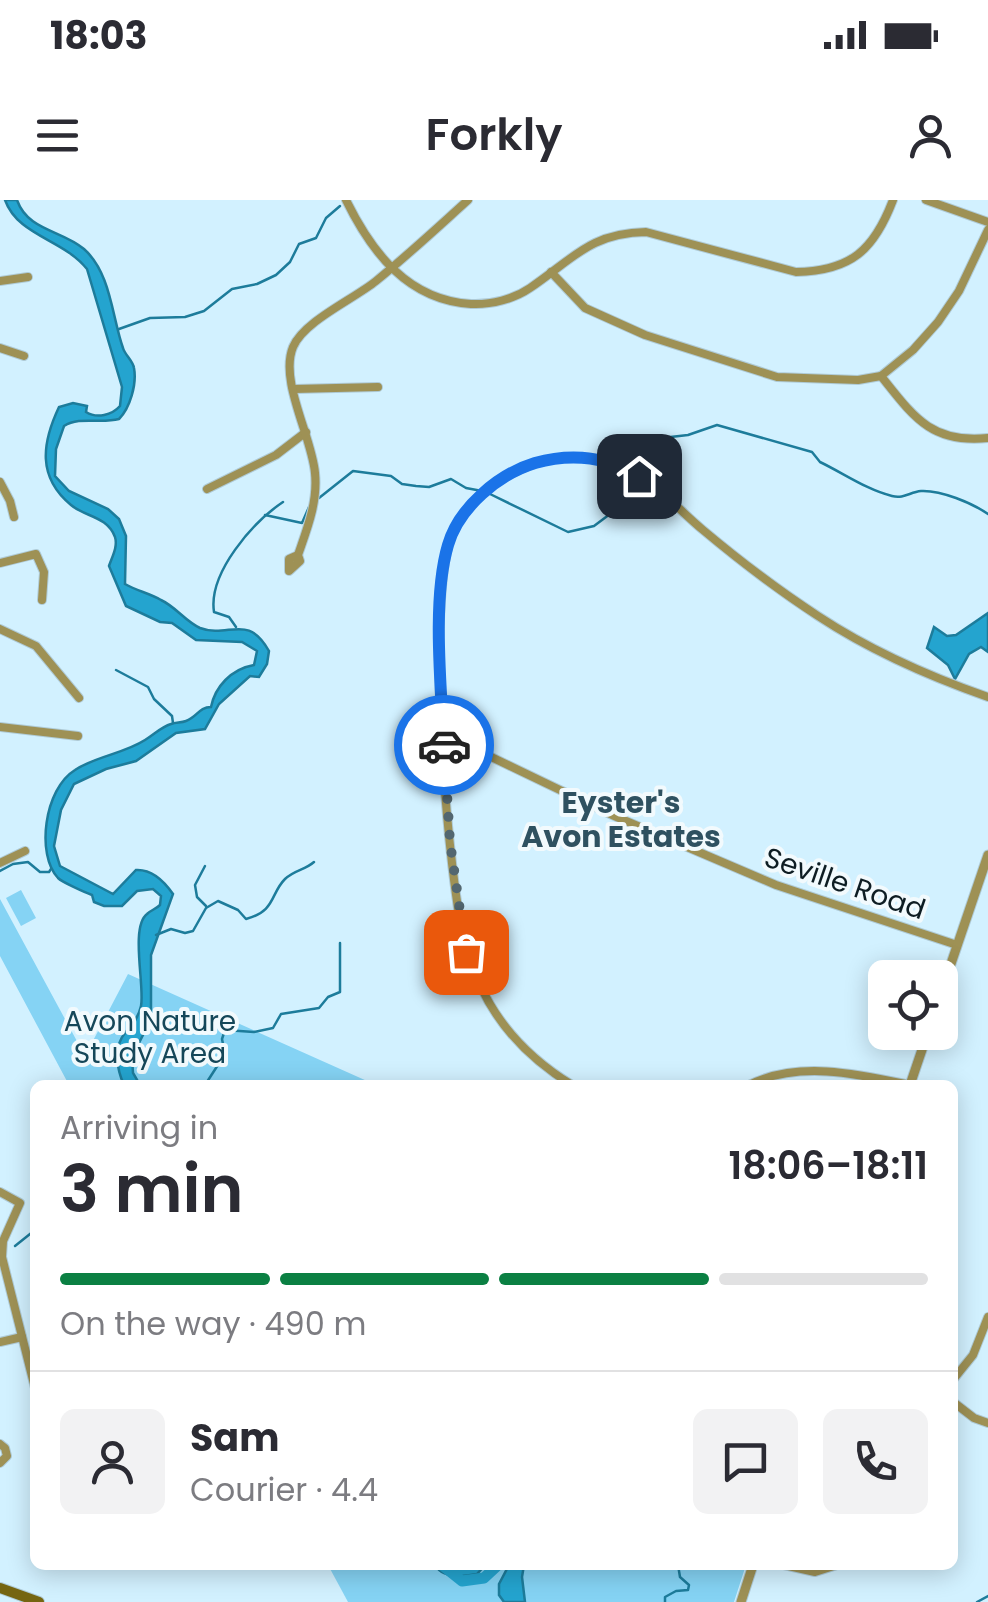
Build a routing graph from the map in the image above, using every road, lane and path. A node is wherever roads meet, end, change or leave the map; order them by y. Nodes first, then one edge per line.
1 (346, 200) edge
2 (468, 200) edge
3 (893, 200) edge
4 (926, 200) edge
5 (988, 222) edge
6 (988, 230) edge
7 (391, 268) junction
8 (551, 272) junction
9 (28, 277) dead end
10 (1, 278) edge
11 (0, 348) edge
12 (24, 356) dead end
13 (880, 376) junction
14 (378, 387) dead end
15 (294, 389) junction
16 (306, 432) junction
17 (988, 438) edge
18 (0, 482) edge
19 (207, 489) dead end
20 (14, 516) dead end
21 (298, 555) dead end
22 (0, 563) edge
23 (42, 600) dead end
24 (0, 629) edge
25 (988, 697) edge
26 (79, 698) dead end
27 (0, 727) edge
28 (78, 736) dead end
29 (444, 744) junction
30 (25, 851) dead end
31 (988, 855) edge
32 (0, 863) edge
33 (958, 945) junction
34 (953, 960) edge
35 (922, 1050) edge
36 (564, 1080) edge
37 (761, 1080) edge
38 (871, 1080) edge
39 (912, 1080) edge
40 (0, 1192) edge
41 (988, 1317) edge
42 (22, 1337) junction
43 (0, 1342) edge
44 (30, 1368) edge
45 (958, 1374) edge
46 (958, 1406) edge
47 (988, 1423) edge
48 (0, 1444) edge
49 (0, 1463) edge
50 (751, 1570) edge
51 (0, 1588) edge
52 (39, 1602) edge
53 (741, 1602) edge

1 - 7 street
2 - 7 street
3 - 8 street
4 - 5 street
6 - 13 street
7 - 8 street
7 - 15 street
8 - 13 street
9 - 10 street
11 - 12 street
13 - 17 street
14 - 15 street
15 - 16 street
16 - 19 street
16 - 21 street
18 - 20 street
22 - 23 street
24 - 26 street
25 - 29 street
27 - 28 street
29 - 33 street, Seville Road
29 - 36 street
30 - 32 street
31 - 33 street
33 - 34 street
35 - 39 street
37 - 38 street
40 - 42 street
41 - 45 street
42 - 43 street
42 - 44 street
46 - 47 street
48 - 49 street
50 - 53 street
51 - 52 main road

